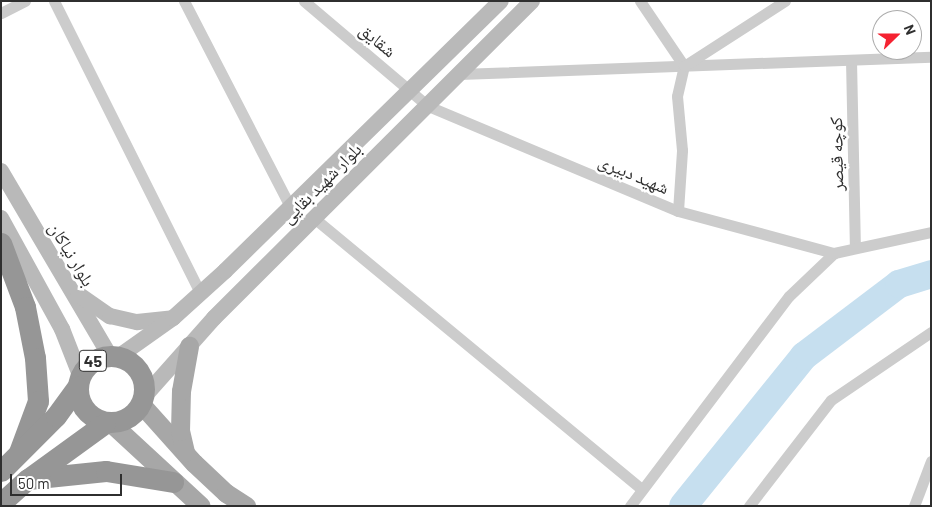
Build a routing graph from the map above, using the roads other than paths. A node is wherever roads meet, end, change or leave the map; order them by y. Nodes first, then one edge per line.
1 (25, 1) edge
2 (54, 1) edge
3 (184, 1) edge
4 (304, 1) edge
5 (501, 1) edge
6 (532, 1) edge
7 (640, 1) edge
8 (785, 1) edge
9 (1, 13) edge
10 (931, 57) edge
11 (851, 60) junction
12 (684, 66) junction
13 (459, 74) junction
14 (409, 88) junction
15 (428, 106) junction
16 (1, 171) edge
17 (290, 206) junction
18 (678, 211) junction
19 (1, 218) edge
20 (314, 218) junction
21 (931, 232) edge
22 (1, 243) edge
23 (855, 246) junction
24 (834, 253) junction
25 (66, 284) junction
26 (200, 293) junction
27 (173, 318) junction
28 (931, 332) edge
29 (189, 346) junction
30 (114, 356) junction
31 (79, 381) junction
32 (142, 401) junction
33 (108, 423) junction
34 (19, 452) junction
35 (185, 453) junction
36 (931, 461) edge
37 (1, 471) edge
38 (28, 479) junction
39 (173, 482) junction
40 (642, 489) junction
41 (1, 504) edge
42 (201, 506) edge
43 (246, 506) edge
44 (630, 506) edge
45 (749, 506) edge
46 (914, 506) edge

1 - 9 street
2 - 26 street
3 - 17 street
4 - 14 street, شقایق
5 - 14 main road, بلوار شهید بقایی
6 - 13 main road, بلوار شهید بقایی
7 - 12 street
8 - 12 street
10 - 11 street
11 - 12 street
11 - 23 street, کوچه قیصر
12 - 13 street
12 - 18 street
13 - 15 main road, بلوار شهید بقایی
14 - 15 street, شقایق
14 - 17 main road, بلوار شهید بقایی
15 - 18 street, شهید دبیری
15 - 20 main road, بلوار شهید بقایی
16 - 25 main road, بلوار نیاکان / 45
17 - 26 main road, بلوار شهید بقایی
18 - 24 street, شهید دبیری
19 - 31 main road, 45
20 - 29 main road, بلوار شهید بقایی
20 - 40 street
21 - 23 street
22 - 34 highway
23 - 24 street
24 - 40 street
25 - 27 main road
25 - 30 main road, بلوار نیاکان / 45
26 - 27 main road, بلوار شهید بقایی
27 - 30 main road, بلوار شهید بقایی
28 - 45 street
29 - 32 main road, بلوار شهید بقایی
29 - 35 main road
30 - 31 highway, 45
30 - 32 highway, 45
31 - 33 highway, 45
31 - 34 highway, 45
32 - 33 highway
32 - 35 main road
33 - 38 highway
33 - 39 main road
34 - 37 highway, 45
35 - 43 main road
36 - 46 street
38 - 39 highway
38 - 41 highway
39 - 42 main road
40 - 44 street

